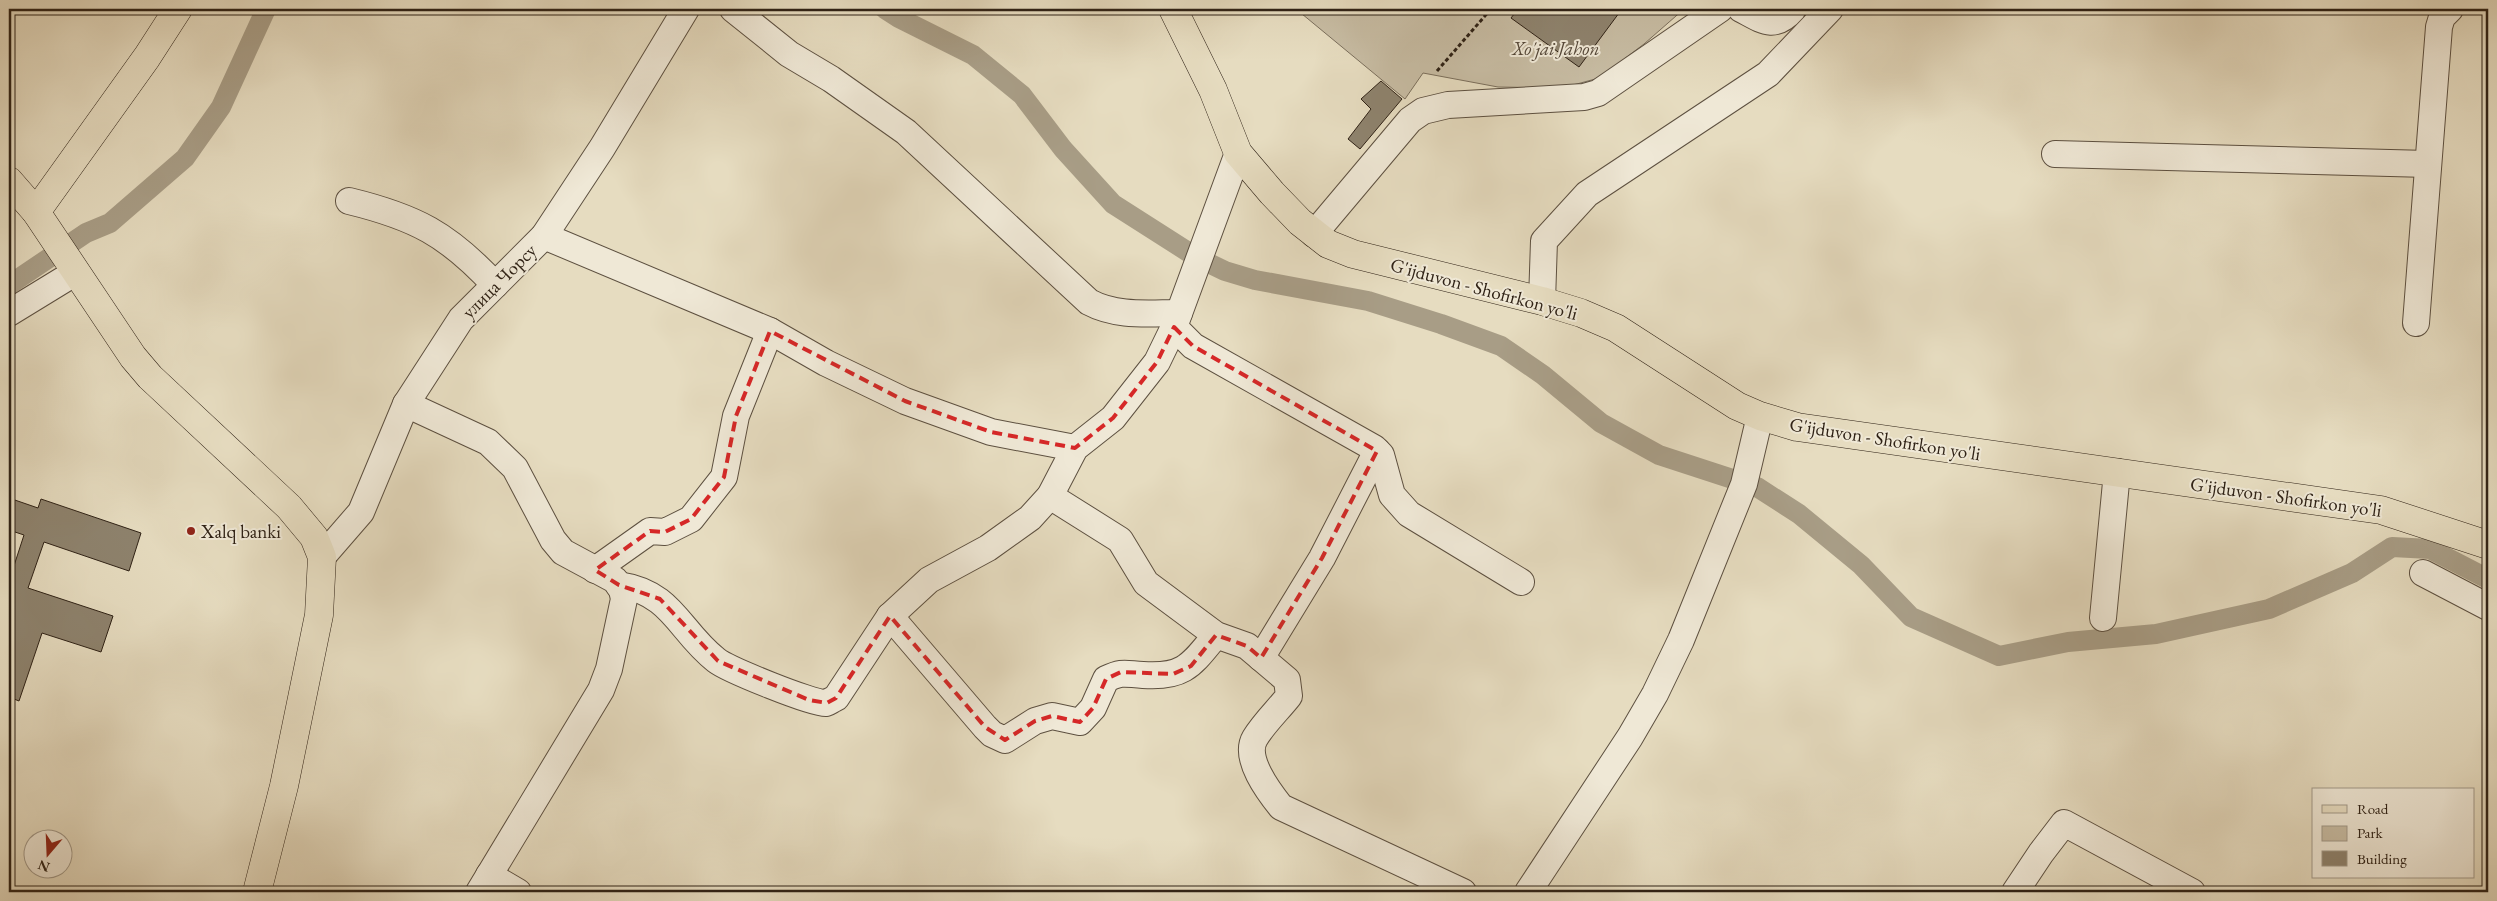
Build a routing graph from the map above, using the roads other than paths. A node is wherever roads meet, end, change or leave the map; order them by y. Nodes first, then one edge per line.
1 (178, 9) edge
2 (686, 9) edge
3 (733, 9) edge
4 (1173, 9) edge
5 (1720, 9) edge
6 (1740, 9) edge
7 (1793, 9) edge
8 (1830, 9) edge
9 (2450, 9) edge
10 (1238, 153) junction
11 (2055, 154) dead end
12 (2428, 164) junction
13 (9, 181) edge
14 (349, 201) dead end
15 (36, 212) junction
16 (1314, 234) junction
17 (544, 236) junction
18 (76, 272) junction
19 (494, 285) junction
20 (1542, 301) junction
21 (9, 313) edge
22 (1176, 320) junction
23 (2416, 323) dead end
24 (770, 331) junction
25 (406, 404) junction
26 (1760, 416) junction
27 (1075, 448) junction
28 (1377, 450) junction
29 (2117, 472) junction
30 (1050, 496) junction
31 (2488, 545) edge
32 (322, 557) junction
33 (595, 570) junction
34 (2423, 573) dead end
35 (1521, 582) dead end
36 (619, 585) junction
37 (2488, 607) edge
38 (890, 616) junction
39 (2103, 618) dead end
40 (1216, 635) junction
41 (1261, 658) junction
42 (484, 884) edge
43 (257, 892) edge
44 (518, 892) edge
45 (1464, 892) edge
46 (1528, 892) edge
47 (2015, 892) edge
48 (2192, 892) edge

1 - 15 main road
2 - 17 street, улица Чорсу
3 - 22 street
4 - 10 main road, G'ijduvon - Shofirkon yo'li
5 - 16 street
6 - 7 street
8 - 20 street
9 - 12 street
10 - 16 main road, G'ijduvon - Shofirkon yo'li
10 - 22 street
11 - 12 street
12 - 23 street
13 - 15 main road
14 - 19 street
15 - 18 main road
16 - 20 main road, G'ijduvon - Shofirkon yo'li
17 - 19 street, улица Чорсу
17 - 24 street
18 - 21 street
18 - 32 main road
19 - 25 street, улица Чорсу
20 - 26 main road, G'ijduvon - Shofirkon yo'li
22 - 27 street
22 - 28 street
24 - 27 street
24 - 33 street
25 - 32 street, улица Чорсу
25 - 33 street
26 - 29 main road, G'ijduvon - Shofirkon yo'li
26 - 46 street
27 - 30 street
28 - 35 street
28 - 41 street
29 - 31 main road, G'ijduvon - Shofirkon yo'li
29 - 39 street
30 - 38 street
30 - 40 street
32 - 43 main road
33 - 36 street
34 - 37 street
36 - 38 street
36 - 42 street
38 - 40 street
40 - 41 street
41 - 45 street
42 - 44 street
47 - 48 street

